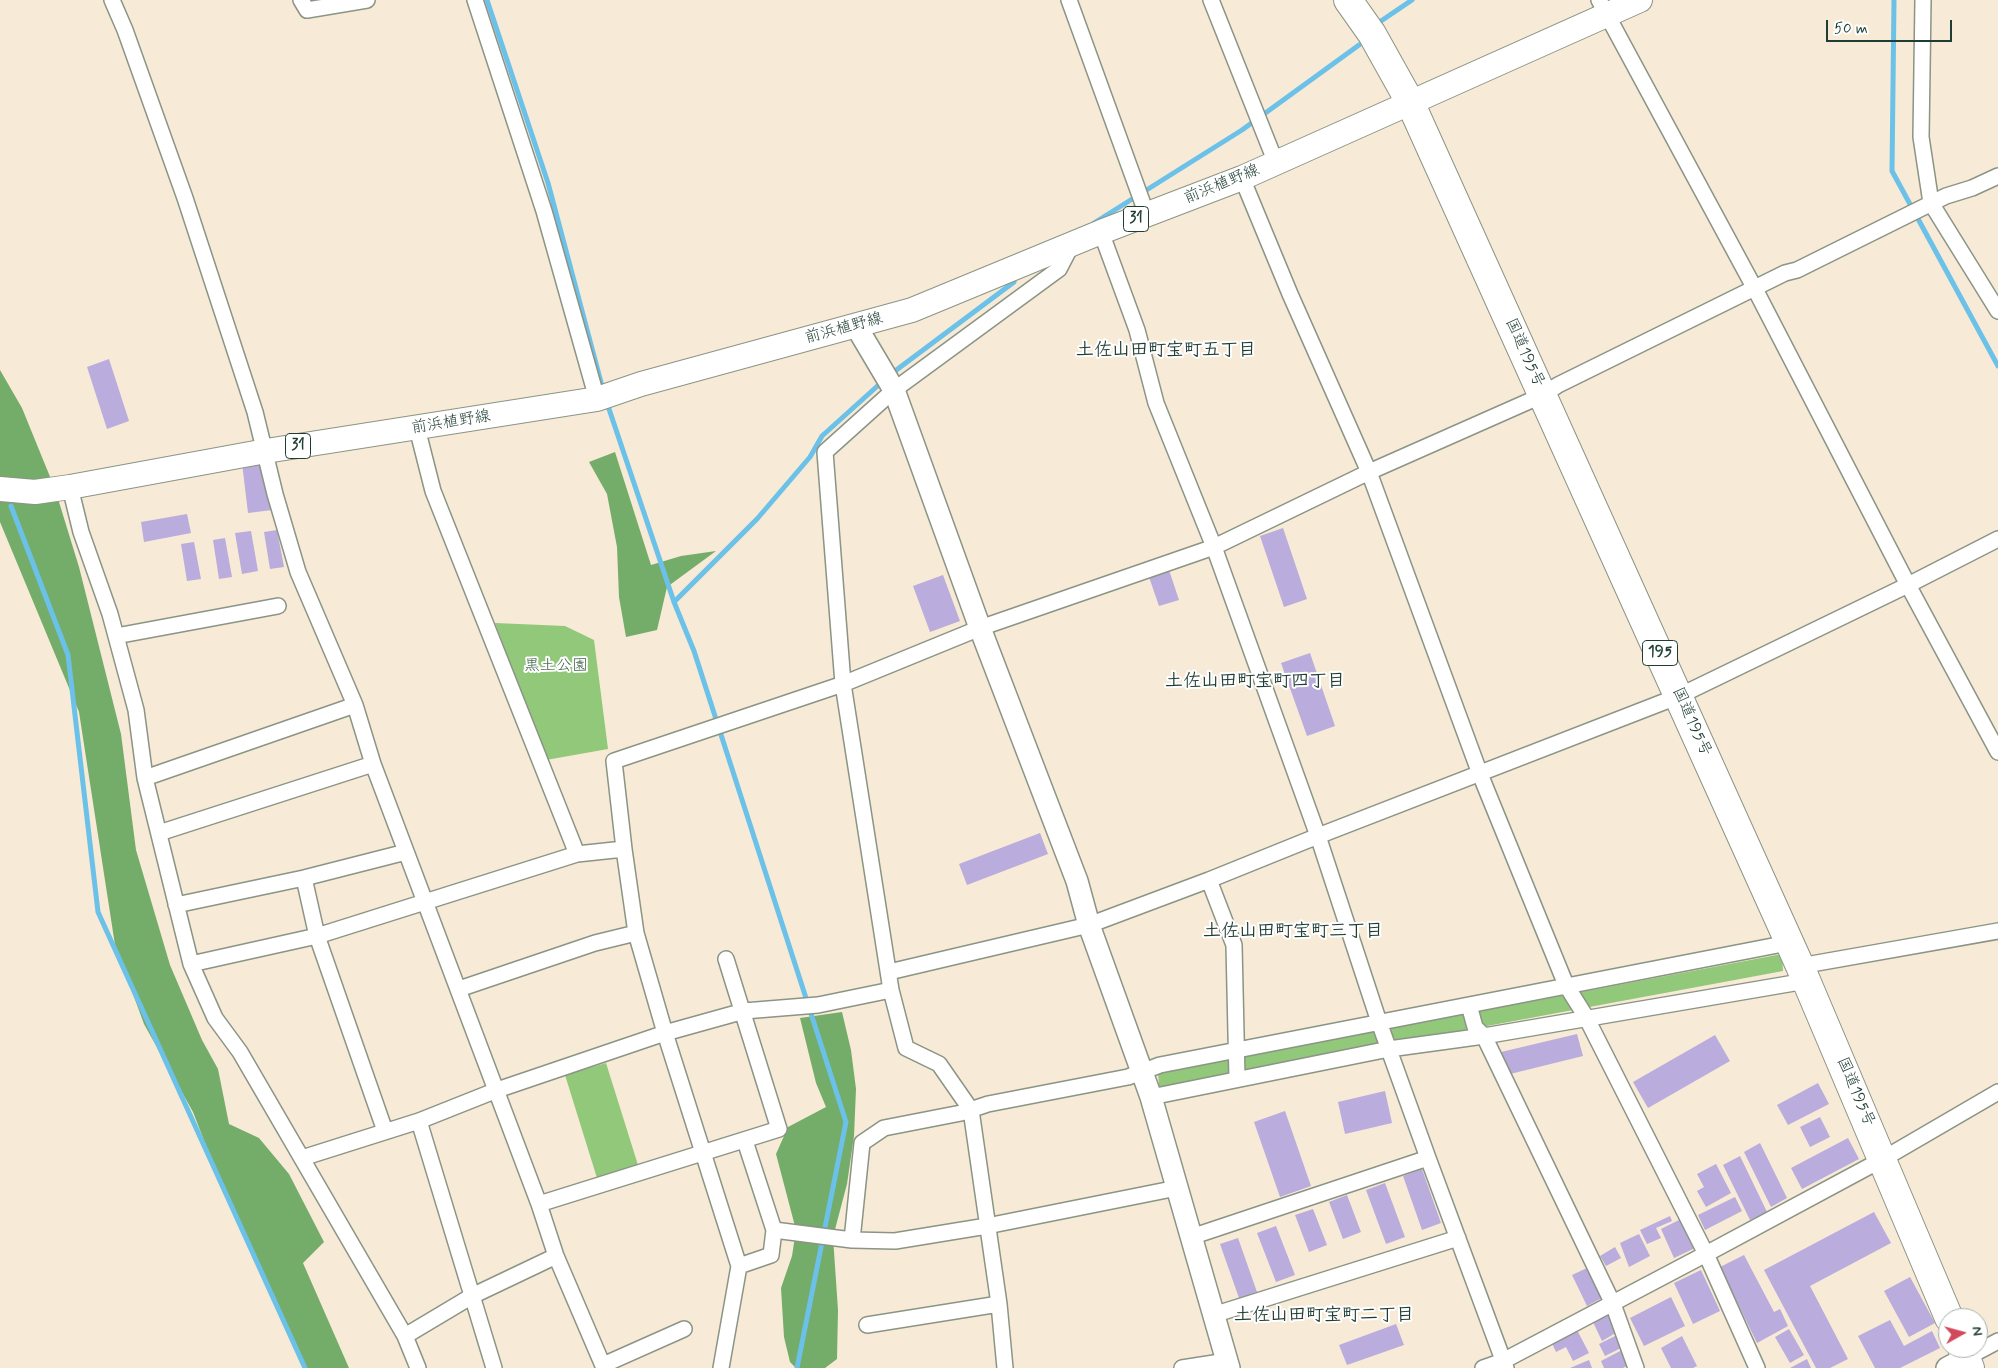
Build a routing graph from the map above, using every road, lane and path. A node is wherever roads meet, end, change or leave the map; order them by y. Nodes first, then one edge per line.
1 (112, 0) edge
2 (301, 0) edge
3 (367, 0) edge
4 (475, 0) edge
5 (1069, 0) edge
6 (1211, 0) edge
7 (1348, 0) edge
8 (1640, 0) edge
9 (1923, 0) edge
10 (1604, 7) edge
11 (1410, 102) junction
12 (1276, 163) junction
13 (1998, 176) edge
14 (1242, 178) junction
15 (1930, 203) junction
16 (1145, 208) junction
17 (1101, 232) junction
18 (1072, 244) junction
19 (1755, 289) junction
20 (1998, 311) edge
21 (856, 326) junction
22 (889, 381) junction
23 (1543, 395) junction
24 (606, 396) junction
25 (417, 428) junction
26 (266, 451) junction
27 (1369, 472) junction
28 (70, 487) junction
29 (0, 489) edge
30 (1998, 539) edge
31 (1214, 547) junction
32 (1908, 585) junction
33 (278, 606) dead end
34 (980, 628) junction
35 (116, 636) junction
36 (843, 684) junction
37 (1679, 696) junction
38 (355, 705) junction
39 (1998, 752) edge
40 (373, 764) junction
41 (1480, 774) junction
42 (145, 778) junction
43 (159, 834) junction
44 (1318, 836) junction
45 (624, 849) junction
46 (406, 852) junction
47 (577, 854) junction
48 (304, 878) junction
49 (1209, 880) junction
50 (425, 901) junction
51 (176, 905) junction
52 (1089, 925) junction
53 (1998, 931) edge
54 (636, 933) junction
55 (317, 936) junction
56 (726, 959) dead end
57 (1798, 963) junction
58 (191, 964) junction
59 (889, 972) junction
60 (1566, 986) junction
61 (459, 989) junction
62 (891, 990) junction
63 (1469, 1005) junction
64 (744, 1012) junction
65 (1586, 1017) junction
66 (1379, 1022) junction
67 (665, 1034) junction
68 (1484, 1036) junction
69 (1389, 1049) junction
70 (1235, 1051) junction
71 (1142, 1071) junction
72 (1237, 1078) junction
73 (497, 1090) junction
74 (1998, 1092) edge
75 (1151, 1097) junction
76 (971, 1110) junction
77 (419, 1121) junction
78 (385, 1131) junction
79 (745, 1141) junction
80 (702, 1154) junction
81 (302, 1158) junction
82 (1428, 1158) junction
83 (1883, 1159) junction
84 (1177, 1188) junction
85 (539, 1204) junction
86 (987, 1226) junction
87 (774, 1230) junction
88 (1191, 1237) junction
89 (1458, 1238) junction
90 (852, 1240) junction
91 (1706, 1254) junction
92 (556, 1256) junction
93 (739, 1266) junction
94 (472, 1296) junction
95 (999, 1304) junction
96 (1612, 1304) junction
97 (1946, 1308) edge
98 (1213, 1315) junction
99 (867, 1325) dead end
100 (684, 1329) dead end
101 (405, 1336) junction
102 (1998, 1341) edge
103 (1961, 1361) edge
104 (1504, 1364) edge
105 (1228, 1365) edge
106 (604, 1367) edge
107 (418, 1368) edge
108 (494, 1368) edge
109 (721, 1368) edge
110 (1005, 1368) edge
111 (1182, 1368) edge
112 (1482, 1368) edge
113 (1636, 1368) edge
114 (1757, 1368) edge

1 - 26 street
2 - 3 street
4 - 24 street
5 - 16 street
6 - 12 street
7 - 11 highway, 国道195号 / 195
8 - 10 main road, 前浜植野線 / 31
9 - 15 street
10 - 11 main road, 前浜植野線 / 31
10 - 19 street
11 - 12 main road, 前浜植野線 / 31
11 - 23 highway, 国道195号 / 195
12 - 14 main road, 前浜植野線 / 31
13 - 15 street
14 - 16 main road, 前浜植野線 / 31
14 - 27 street
15 - 19 street
15 - 20 street
16 - 17 main road, 前浜植野線 / 31
17 - 18 main road, 前浜植野線 / 31
17 - 31 street
18 - 21 main road, 前浜植野線 / 31
18 - 22 street
19 - 23 street
19 - 32 street
21 - 22 street
21 - 24 main road, 前浜植野線 / 31
22 - 34 street
22 - 36 street
23 - 27 street
23 - 37 highway, 国道195号 / 195
24 - 25 main road, 前浜植野線 / 31
25 - 26 main road, 前浜植野線 / 31
25 - 47 street
26 - 28 main road, 前浜植野線 / 31
26 - 38 street
27 - 31 street
27 - 41 street
28 - 29 main road, 前浜植野線 / 31
28 - 35 street
30 - 32 street
31 - 34 street
31 - 44 street
32 - 37 street
32 - 39 street
33 - 35 street
34 - 36 street
34 - 52 street
35 - 42 street
36 - 45 street
36 - 59 street
37 - 41 street
37 - 57 highway, 国道195号 / 195
38 - 40 street
38 - 42 street
40 - 43 street
40 - 46 street
41 - 44 street
41 - 60 street
42 - 43 street
43 - 51 street
44 - 49 street
44 - 66 street
45 - 47 street
45 - 54 street
46 - 48 street
46 - 50 street
47 - 50 street
48 - 51 street
48 - 55 street
49 - 52 street
49 - 70 street
50 - 55 street
50 - 61 street
51 - 58 street
52 - 59 street
52 - 71 street
53 - 57 street
54 - 61 street
54 - 67 street
55 - 58 street
55 - 78 street
56 - 64 street
57 - 60 street
57 - 65 street
57 - 83 highway, 国道195号 / 195
58 - 81 street
59 - 62 street
60 - 63 street
60 - 65 street
61 - 73 street
62 - 64 street
62 - 76 street
63 - 66 street
63 - 68 street
64 - 67 street
64 - 79 street
65 - 68 street
65 - 91 street
66 - 69 street
66 - 70 street
67 - 73 street
67 - 80 street
68 - 69 street
68 - 96 street
69 - 72 street
69 - 82 street
70 - 71 street
70 - 72 street
71 - 75 street
71 - 76 street
72 - 75 street
73 - 77 street
73 - 85 street
74 - 83 street
75 - 84 street
76 - 86 street
76 - 90 street
77 - 78 street
77 - 94 street
78 - 81 street
79 - 80 street
79 - 87 street
80 - 85 street
80 - 93 street
81 - 101 street
82 - 88 street
82 - 89 street
83 - 91 street
83 - 97 highway, 国道195号 / 195
84 - 86 street
84 - 88 street
85 - 92 street
86 - 90 street
86 - 95 street
87 - 90 street
87 - 93 street
88 - 98 street
89 - 98 street
89 - 104 street
91 - 96 street
91 - 114 street
92 - 94 street
92 - 106 street
93 - 109 street
94 - 101 street
94 - 108 street
95 - 99 street
95 - 110 street
96 - 104 street
96 - 113 street
98 - 105 street
100 - 106 street
101 - 107 street
102 - 103 street
104 - 112 street
105 - 111 street

